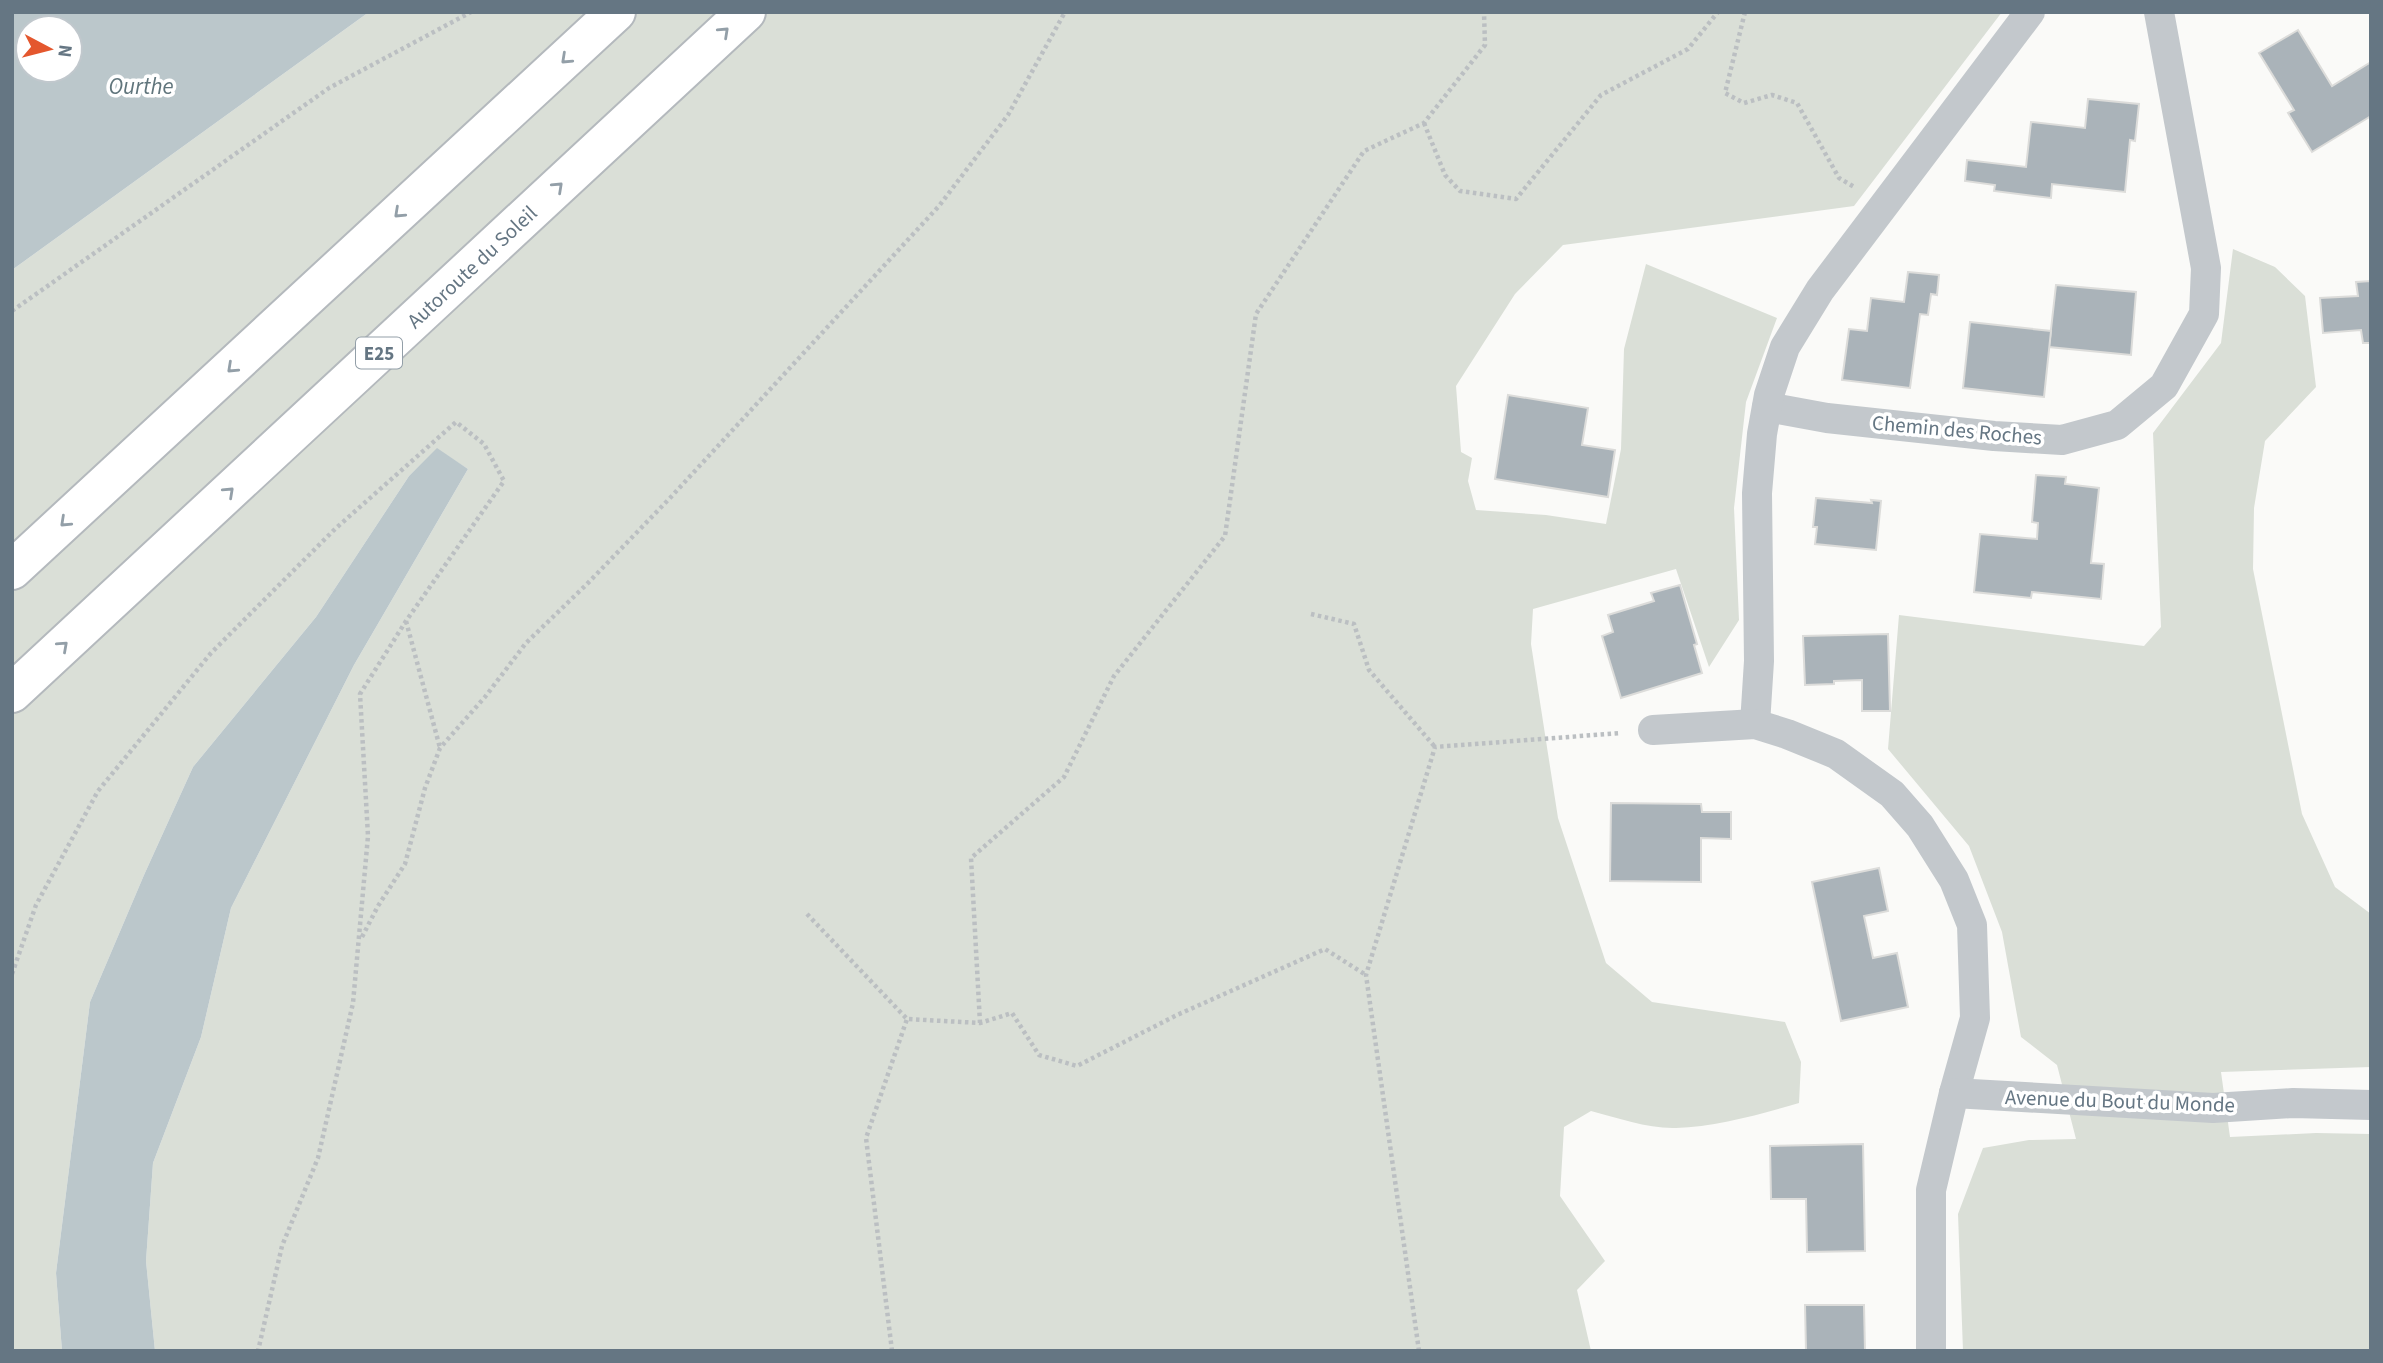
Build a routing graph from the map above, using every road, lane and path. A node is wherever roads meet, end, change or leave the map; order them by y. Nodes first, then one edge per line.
1 (471, 12) edge
2 (616, 12) edge
3 (746, 12) edge
4 (1065, 12) edge
5 (1484, 12) edge
6 (1717, 12) edge
7 (1745, 12) edge
8 (2030, 12) edge
9 (2159, 12) edge
10 (1424, 123) junction
11 (1839, 178) dead end
12 (12, 311) edge
13 (1767, 407) junction
14 (12, 570) edge
15 (1311, 614) dead end
16 (406, 621) junction
17 (12, 692) edge
18 (1755, 724) junction
19 (1653, 730) joint
20 (1435, 747) junction
21 (440, 748) junction
22 (807, 914) dead end
23 (360, 941) junction
24 (12, 974) edge
25 (1366, 975) junction
26 (907, 1018) junction
27 (979, 1023) junction
28 (1954, 1093) junction
29 (2371, 1105) edge
30 (258, 1351) edge
31 (892, 1351) edge
32 (1419, 1351) edge
33 (1931, 1351) edge

1 - 12 path
2 -> 14 highway
17 -> 3 highway, Autoroute du Soleil / E25
4 - 21 path
5 - 10 path
6 - 10 path
7 - 11 path
8 - 13 street
9 - 13 street, Chemin des Roches
10 - 27 path
13 - 18 street
15 - 20 path
16 - 21 path
16 - 23 path
16 - 24 path
18 - 19 street
18 - 28 street
19 - 20 path
20 - 25 path
21 - 23 path
22 - 26 path
23 - 30 path
25 - 27 path
25 - 32 path
26 - 27 path
26 - 31 path
28 - 29 street, Avenue du Bout du Monde
28 - 33 street

